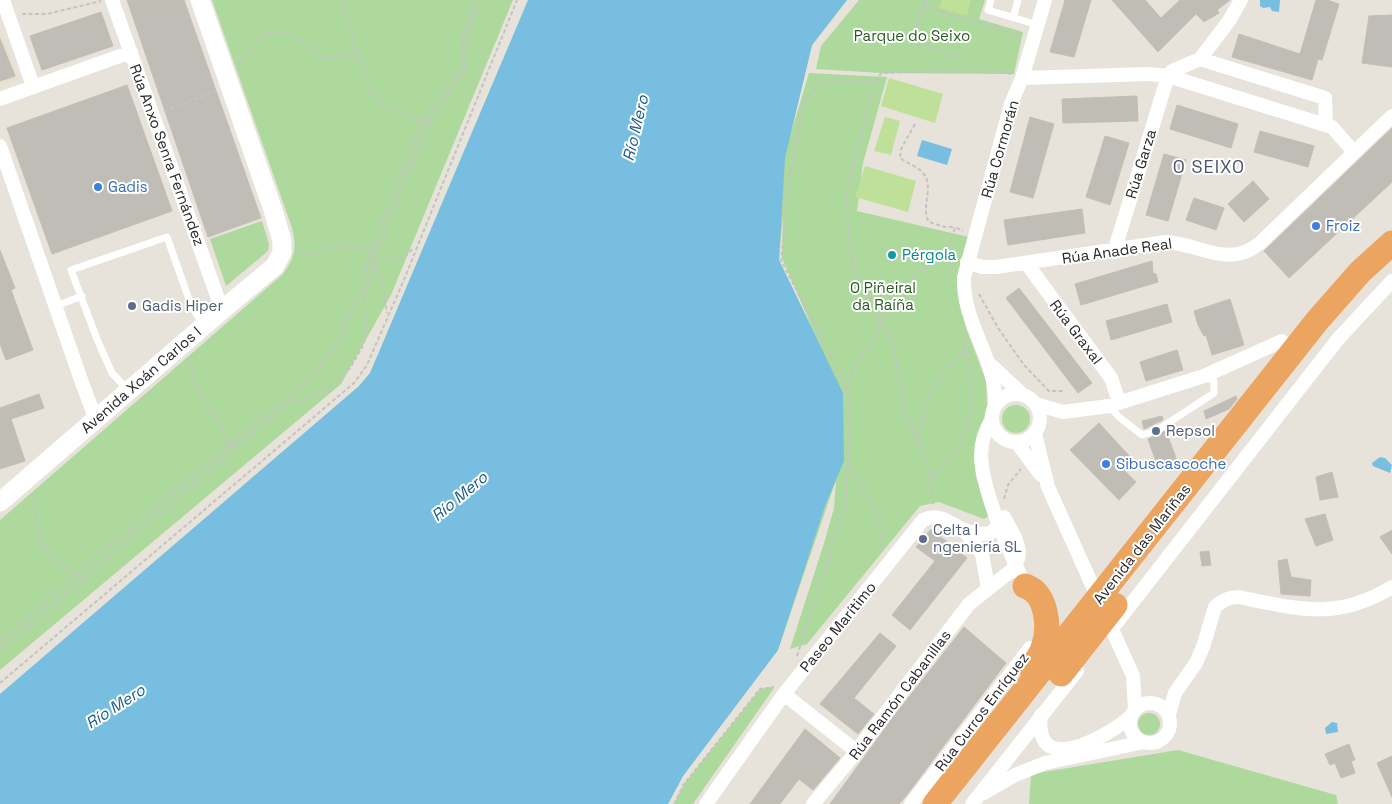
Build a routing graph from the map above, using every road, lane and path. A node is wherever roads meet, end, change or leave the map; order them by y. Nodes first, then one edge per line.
1 (3, 0) edge
2 (104, 0) edge
3 (112, 0) edge
4 (200, 0) edge
5 (341, 0) edge
6 (474, 0) edge
7 (481, 0) edge
8 (517, 0) edge
9 (925, 0) edge
10 (991, 0) edge
11 (1018, 0) edge
12 (1045, 0) edge
13 (1241, 0) edge
14 (923, 6) junction
15 (8, 14) junction
16 (1013, 18) junction
17 (1038, 25) junction
18 (1034, 40) junction
19 (131, 52) junction
20 (359, 52) junction
21 (959, 56) dead end
22 (1200, 58) junction
23 (239, 64) dead end
24 (1168, 76) junction
25 (1022, 78) junction
26 (877, 81) junction
27 (33, 86) junction
28 (230, 86) junction
29 (0, 99) edge
30 (153, 115) junction
31 (1392, 116) edge
32 (422, 121) junction
33 (428, 123) junction
34 (915, 124) dead end
35 (1326, 125) junction
36 (0, 146) edge
37 (1354, 152) junction
38 (955, 227) junction
39 (974, 236) junction
40 (1392, 242) edge
41 (415, 246) junction
42 (370, 252) junction
43 (1114, 252) junction
44 (948, 253) junction
45 (296, 254) dead end
46 (377, 254) junction
47 (373, 262) junction
48 (967, 262) junction
49 (1392, 263) edge
50 (1027, 264) junction
51 (959, 280) junction
52 (1392, 281) edge
53 (82, 296) junction
54 (56, 306) junction
55 (222, 310) junction
56 (387, 314) junction
57 (884, 323) junction
58 (204, 325) junction
59 (962, 330) dead end
60 (1282, 341) joint
61 (181, 347) junction
62 (966, 350) junction
63 (988, 360) junction
64 (1204, 376) junction
65 (847, 389) junction
66 (129, 391) junction
67 (1064, 391) dead end
68 (1023, 395) junction
69 (1036, 404) junction
70 (1114, 404) junction
71 (1075, 411) junction
72 (994, 413) junction
73 (98, 418) junction
74 (1037, 431) junction
75 (918, 440) junction
76 (1011, 442) junction
77 (231, 445) junction
78 (234, 450) junction
79 (847, 459) junction
80 (1023, 466) dead end
81 (983, 468) junction
82 (931, 480) junction
83 (25, 481) junction
84 (1048, 486) junction
85 (989, 493) junction
86 (1003, 501) dead end
87 (0, 502) edge
88 (933, 507) dead end
89 (1000, 526) junction
90 (964, 530) junction
91 (882, 552) dead end
92 (76, 574) junction
93 (1020, 575) junction
94 (83, 579) junction
95 (988, 588) junction
96 (1389, 593) edge
97 (0, 641) edge
98 (0, 650) edge
99 (800, 663) dead end
100 (1129, 665) junction
101 (0, 684) edge
102 (1181, 684) junction
103 (784, 694) junction
104 (1154, 702) junction
105 (1132, 713) junction
106 (1169, 714) junction
107 (1041, 715) junction
108 (1144, 742) junction
109 (856, 751) junction
110 (945, 800) edge
111 (674, 804) edge
112 (706, 804) edge
113 (814, 804) edge
114 (911, 804) edge
115 (972, 804) edge

1 - 15 street
2 - 15 path
3 - 19 street, Rúa Anxo Senra Fernández
4 - 28 street, Avenida Xoán Carlos I
5 - 20 path
6 - 32 path
7 - 33 path
8 - 41 path
9 - 14 path
10 - 16 lane
11 - 16 lane
12 - 17 street, Rúa Cormorán
13 - 22 street
14 - 18 path
14 - 21 path
15 - 27 street
16 - 17 lane
17 - 18 street, Rúa Cormorán
18 - 25 street, Rúa Cormorán
19 - 27 street
19 - 30 street, Rúa Anxo Senra Fernández
20 - 23 path
20 - 32 path
22 - 24 street
22 - 35 street
24 - 25 street
24 - 35 street
24 - 43 street, Rúa Garza
25 - 26 path
25 - 39 street, Rúa Cormorán
26 - 57 path
26 - 65 path
27 - 29 street
28 - 30 path
28 - 55 street, Avenida Xoán Carlos I
30 - 55 street, Rúa Anxo Senra Fernández
31 - 37 street, Rúa Anade Real
32 - 33 path
32 - 42 path
33 - 46 path
34 - 38 path
35 - 37 street
36 - 54 street
37 - 43 street, Rúa Anade Real
38 - 39 path
38 - 44 path
39 - 48 street, Rúa Cormorán
40 - 60 highway
40 - 110 highway, Avenida das Mariñas
41 - 47 path
41 - 56 path
42 - 45 path
42 - 46 path
42 - 77 path
43 - 50 street, Rúa Anade Real
44 - 51 path
44 - 57 path
46 - 47 path
47 - 56 path
47 - 78 path
48 - 50 street, Rúa Anade Real
48 - 51 street, Rúa Cormorán
49 - 110 highway, Avenida das Mariñas
50 - 70 street, Rúa Graxal
51 - 63 street, Rúa Cormorán
51 - 67 path
52 - 107 street
53 - 54 lane
53 - 58 lane
53 - 66 lane
54 - 73 street
55 - 58 street, Avenida Xoán Carlos I
56 - 101 path
57 - 65 path
57 - 75 path
58 - 61 street, Avenida Xoán Carlos I
59 - 62 path
60 - 64 street
61 - 66 street, Avenida Xoán Carlos I
61 - 77 path
62 - 75 path
62 - 82 path
63 - 68 street, Rúa Cormorán
63 - 72 street, Rúa Cormorán
64 - 70 street
64 - 70 lane
65 - 79 path
66 - 73 street, Avenida Xoán Carlos I
68 - 69 street
68 - 72 street
69 - 71 street
69 - 74 street
70 - 71 street
71 - 74 street
72 - 76 street
72 - 81 street
73 - 83 street, Avenida Xoán Carlos I
74 - 76 street
74 - 84 street
75 - 82 path
76 - 81 street
76 - 84 street
77 - 78 path
77 - 92 path
78 - 94 path
79 - 91 path
79 - 99 path
80 - 86 path
81 - 85 street
82 - 88 path
83 - 87 street, Avenida Xoán Carlos I
83 - 92 path
84 - 100 street
85 - 89 street, Rúa Curros Enríquez
85 - 93 street
89 - 90 street, Paseo Marítimo
89 - 93 street, Rúa Curros Enríquez
90 - 95 street
90 - 103 street, Paseo Marítimo
92 - 94 path
92 - 97 path
93 - 95 street, Rúa Ramón Cabanillas
93 - 95 street
93 - 110 highway
93 - 114 street, Rúa Curros Enríquez
94 - 98 path
95 - 109 street, Rúa Ramón Cabanillas
96 - 102 street
100 - 104 street
100 - 105 street
102 - 104 street
102 - 106 street
103 - 109 street
103 - 111 path
103 - 112 street, Paseo Marítimo
104 - 105 street
104 - 106 street
105 - 107 street
105 - 108 street
106 - 108 street
107 - 115 street
108 - 115 street
109 - 113 street, Rúa Ramón Cabanillas

